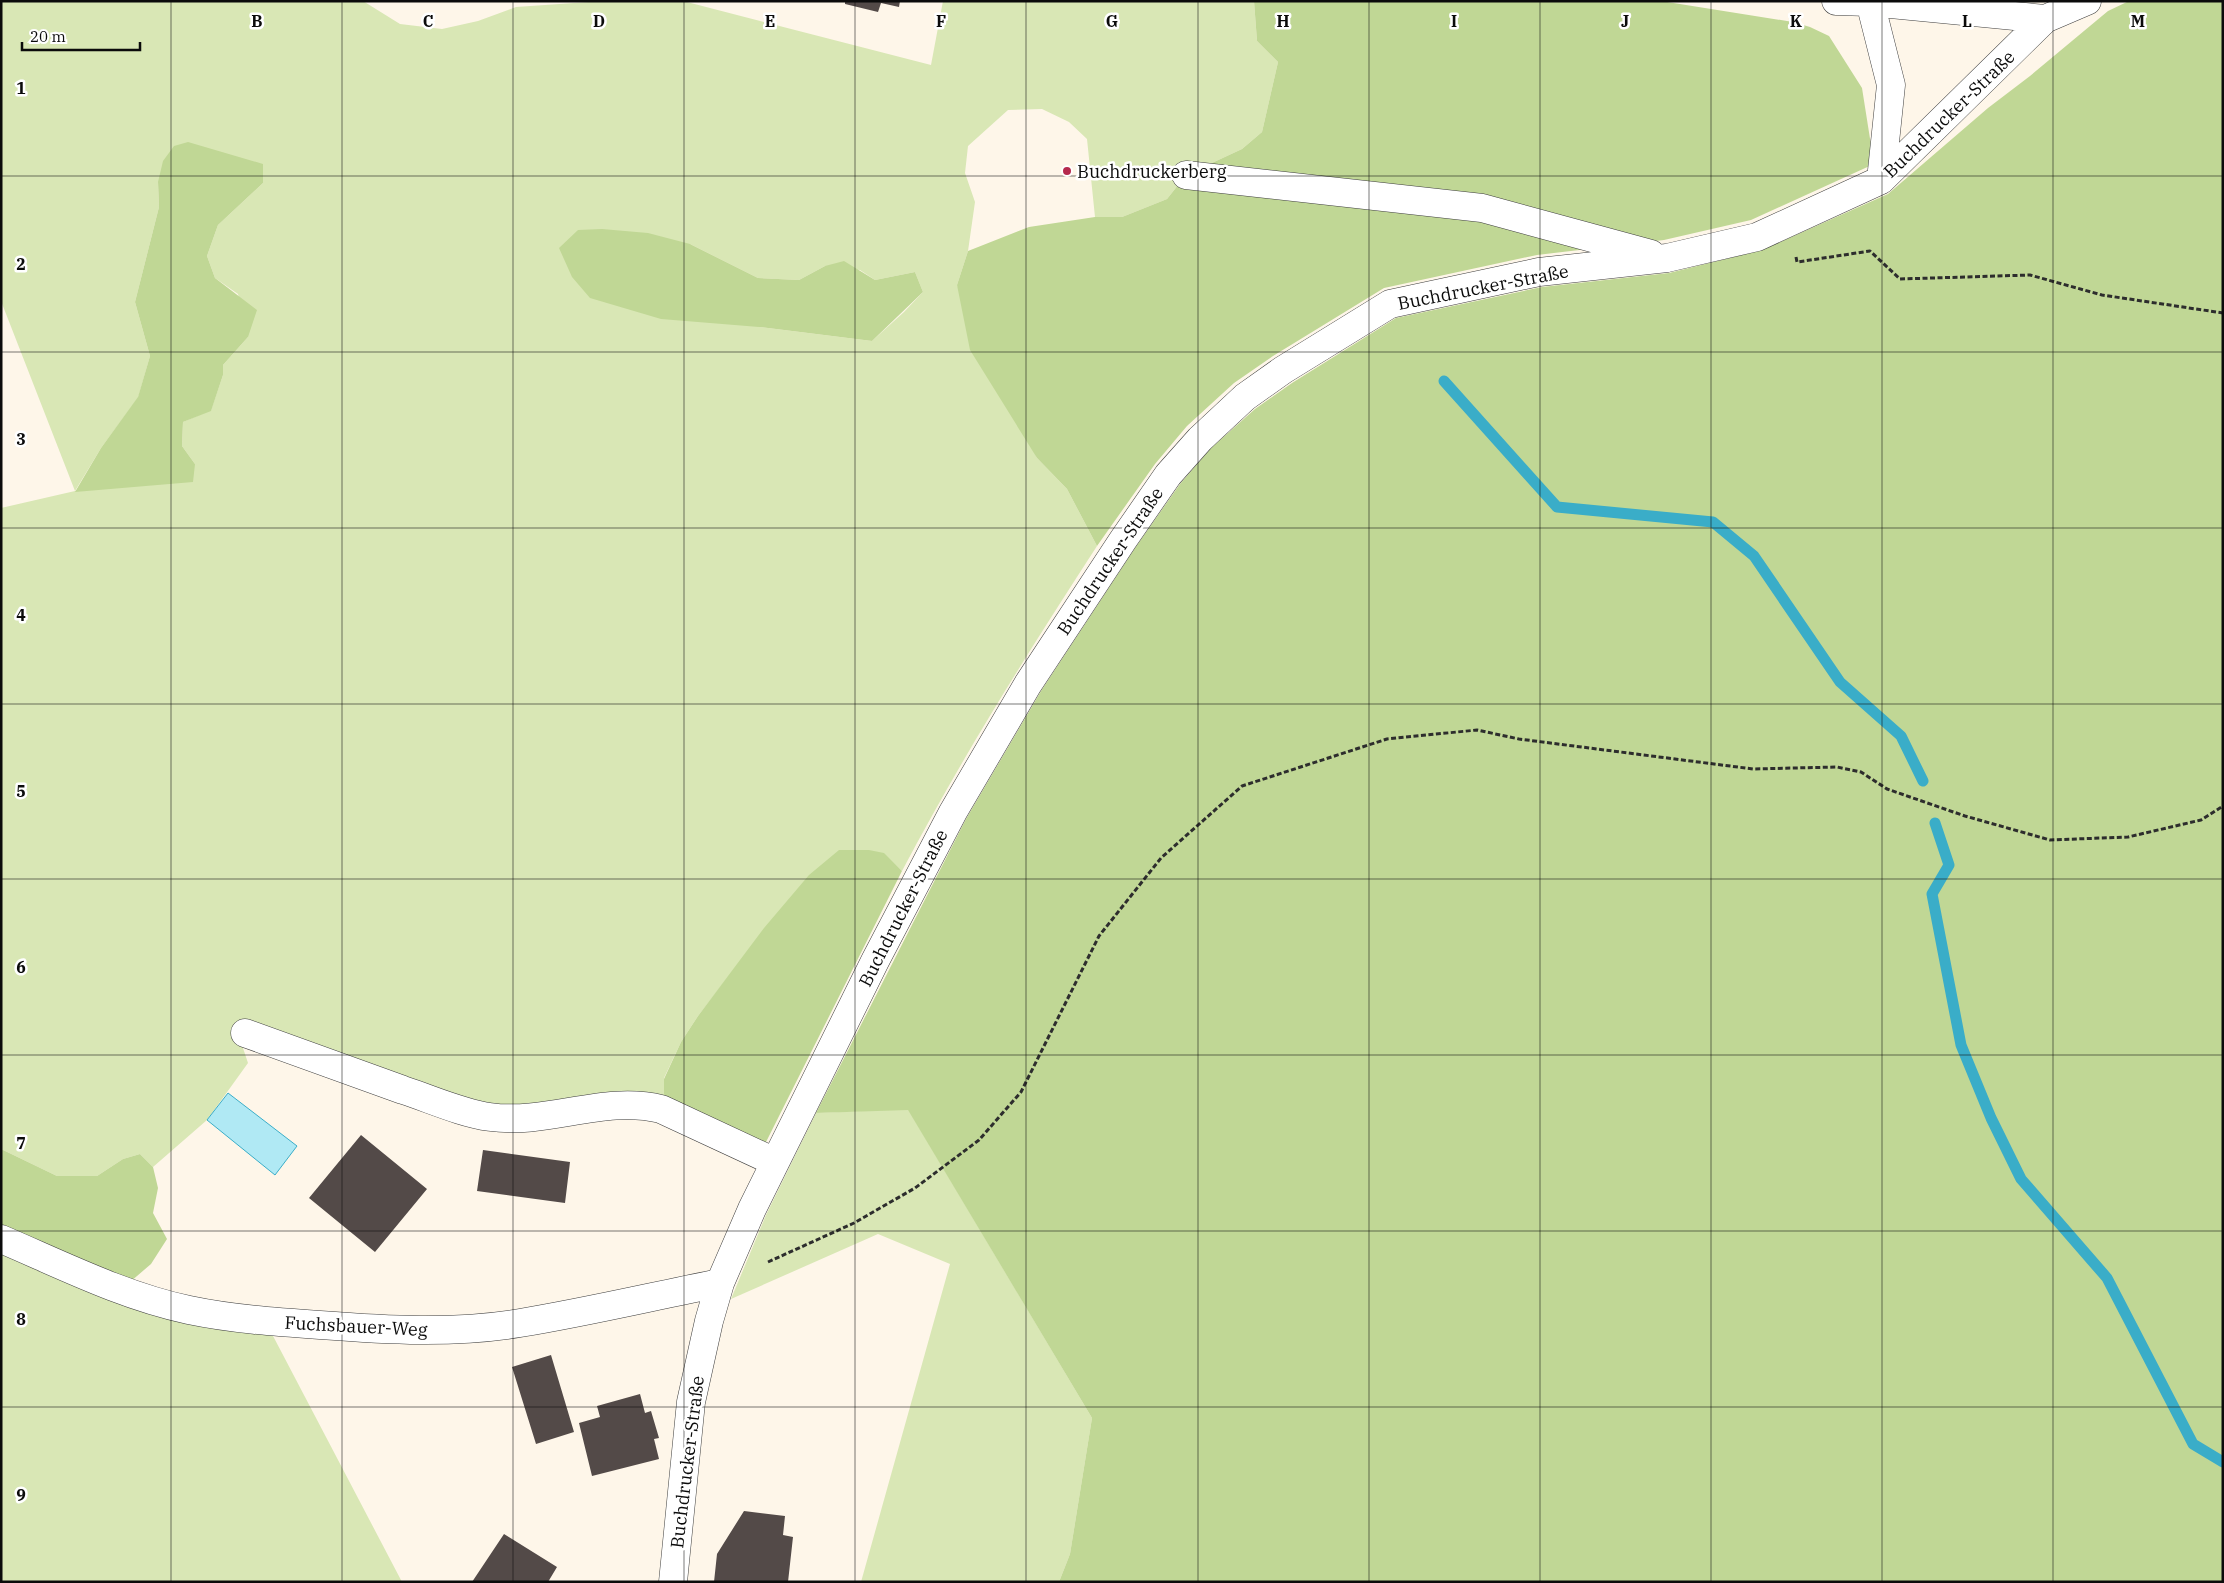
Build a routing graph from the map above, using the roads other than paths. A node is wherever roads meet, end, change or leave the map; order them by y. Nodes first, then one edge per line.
1 (1836, 1) edge
2 (2087, 1) edge
3 (1870, 2) edge
4 (2045, 19) junction
5 (1186, 175) dead end
6 (1881, 180) junction
7 (1667, 258) junction
8 (245, 1034) dead end
9 (775, 1162) junction
10 (1, 1239) edge
11 (720, 1283) junction
12 (673, 1582) edge

1 - 3 street
2 - 4 street
3 - 4 street
3 - 6 street
4 - 6 street, Buchdrucker-Straße
5 - 7 street
6 - 7 street, Buchdrucker-Straße
7 - 9 street, Buchdrucker-Straße
8 - 9 street
9 - 11 street, Buchdrucker-Straße
10 - 11 street, Fuchsbauer-Weg
11 - 12 street, Buchdrucker-Straße

